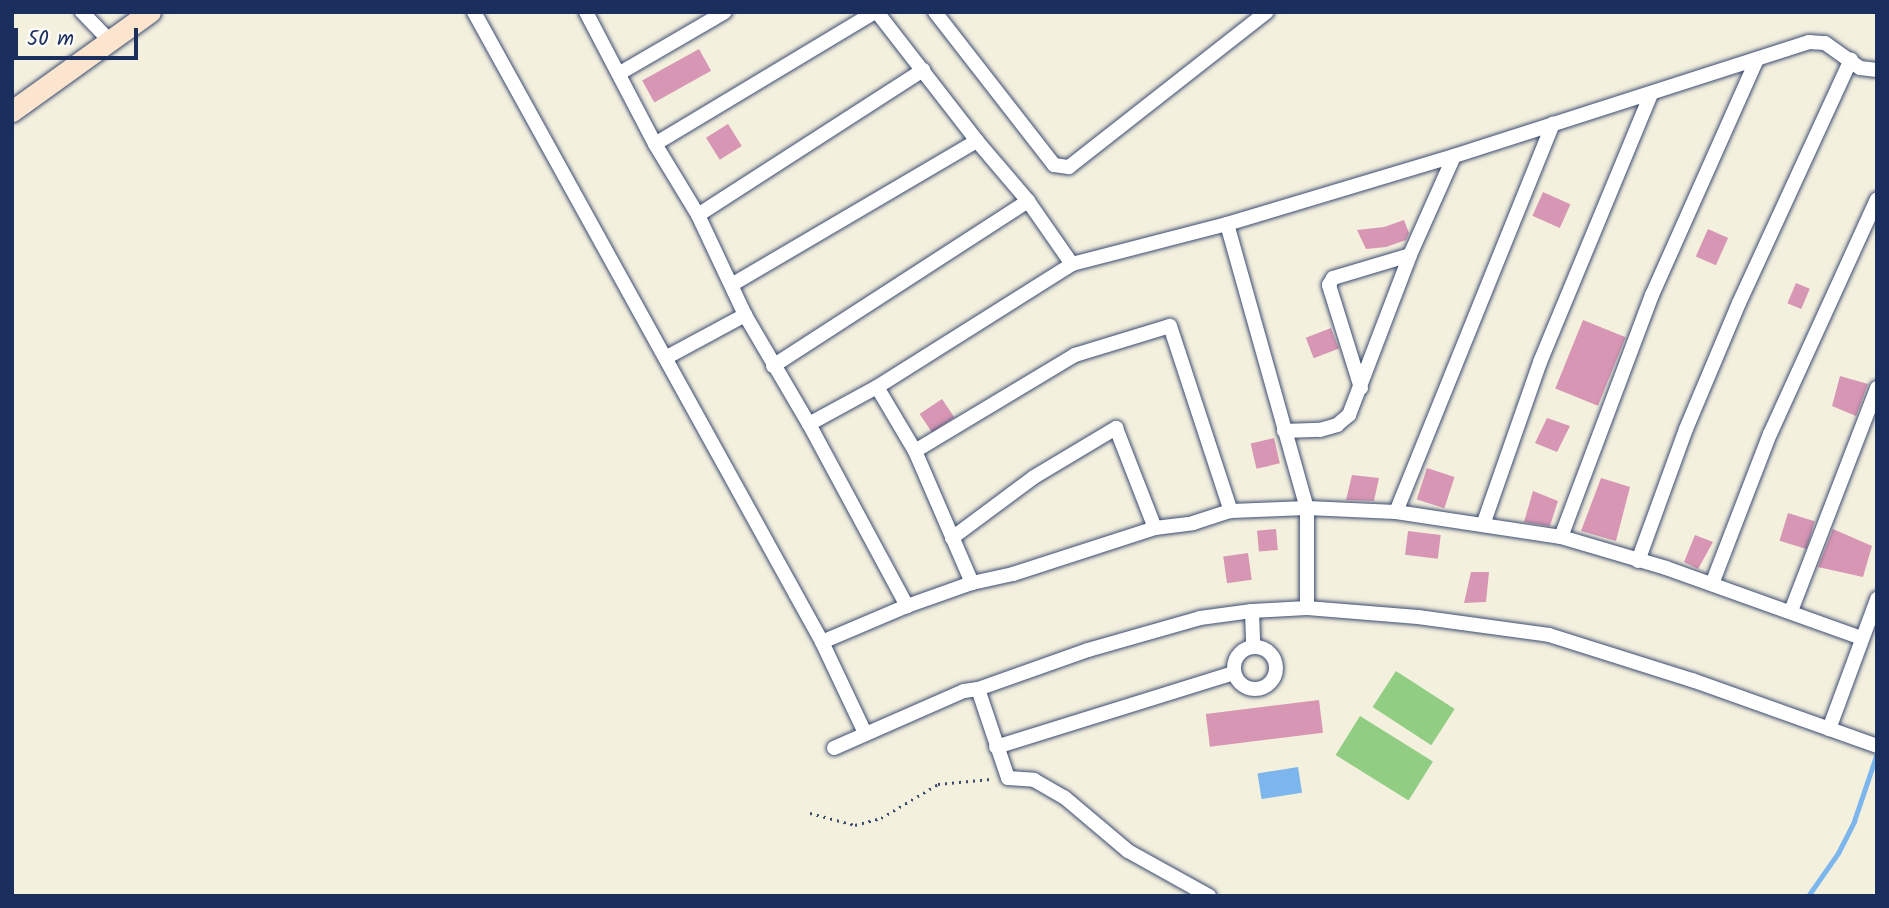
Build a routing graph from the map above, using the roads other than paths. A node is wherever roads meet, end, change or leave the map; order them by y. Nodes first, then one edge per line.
1 (82, 12) edge
2 (150, 12) edge
3 (474, 12) edge
4 (586, 12) edge
5 (725, 12) edge
6 (876, 12) edge
7 (935, 12) edge
8 (1267, 12) edge
9 (109, 40) junction
10 (1851, 60) junction
11 (1756, 61) junction
12 (923, 70) junction
13 (1877, 70) edge
14 (620, 73) junction
15 (1651, 94) junction
16 (12, 111) edge
17 (1553, 124) junction
18 (977, 141) junction
19 (655, 144) junction
20 (1454, 156) junction
21 (1877, 199) edge
22 (1028, 201) junction
23 (698, 215) junction
24 (1227, 224) junction
25 (1410, 255) junction
26 (1072, 264) junction
27 (733, 284) junction
28 (745, 315) junction
29 (667, 357) junction
30 (773, 366) junction
31 (877, 387) junction
32 (1361, 388) junction
33 (1877, 388) edge
34 (808, 424) junction
35 (1284, 431) junction
36 (915, 451) junction
37 (1307, 508) junction
38 (1231, 511) junction
39 (1396, 512) junction
40 (1483, 525) junction
41 (1155, 528) junction
42 (1561, 537) junction
43 (952, 538) junction
44 (1638, 561) junction
45 (972, 583) junction
46 (1712, 584) junction
47 (1877, 599) edge
48 (907, 606) junction
49 (1307, 608) junction
50 (1252, 611) junction
51 (1791, 611) junction
52 (1862, 638) junction
53 (822, 642) junction
54 (1253, 647) junction
55 (1234, 673) junction
56 (978, 689) junction
57 (1829, 729) junction
58 (865, 733) junction
59 (1871, 744) edge
60 (996, 747) junction
61 (834, 748) dead end
62 (1209, 896) edge

1 - 9 street
2 - 9 main road
3 - 29 street
4 - 14 street
5 - 14 street
6 - 12 street
6 - 19 street
7 - 8 street
9 - 16 main road
10 - 11 street
10 - 13 street
10 - 44 street
11 - 15 street
11 - 42 street
12 - 18 street
12 - 23 street
14 - 19 street
15 - 17 street
15 - 40 street
17 - 20 street
17 - 39 street
18 - 22 street
18 - 27 street
19 - 23 street
20 - 24 street
20 - 25 street
21 - 46 street
22 - 26 street
22 - 30 street
23 - 27 street
24 - 26 street
24 - 35 street
25 - 32 street
25 - 32 street
26 - 31 street
27 - 28 street
28 - 29 street
28 - 30 street
29 - 53 street
30 - 34 street
31 - 34 street
31 - 36 street
32 - 35 street
33 - 51 street
34 - 48 street
35 - 37 street
36 - 38 street
36 - 43 street
37 - 38 street
37 - 39 street
37 - 49 street
38 - 41 street
39 - 40 street
40 - 42 street
41 - 43 street
41 - 45 street
42 - 44 street
43 - 45 street
44 - 46 street
45 - 48 street
46 - 51 street
47 - 52 street
48 - 53 street
49 - 50 street
49 - 57 street
50 - 54 street
50 - 56 street
51 - 52 street
52 - 57 street
53 - 58 street
54 - 55 street
54 - 55 street
55 - 60 street
56 - 58 street
56 - 60 street
57 - 59 street
58 - 61 street
60 - 62 street

